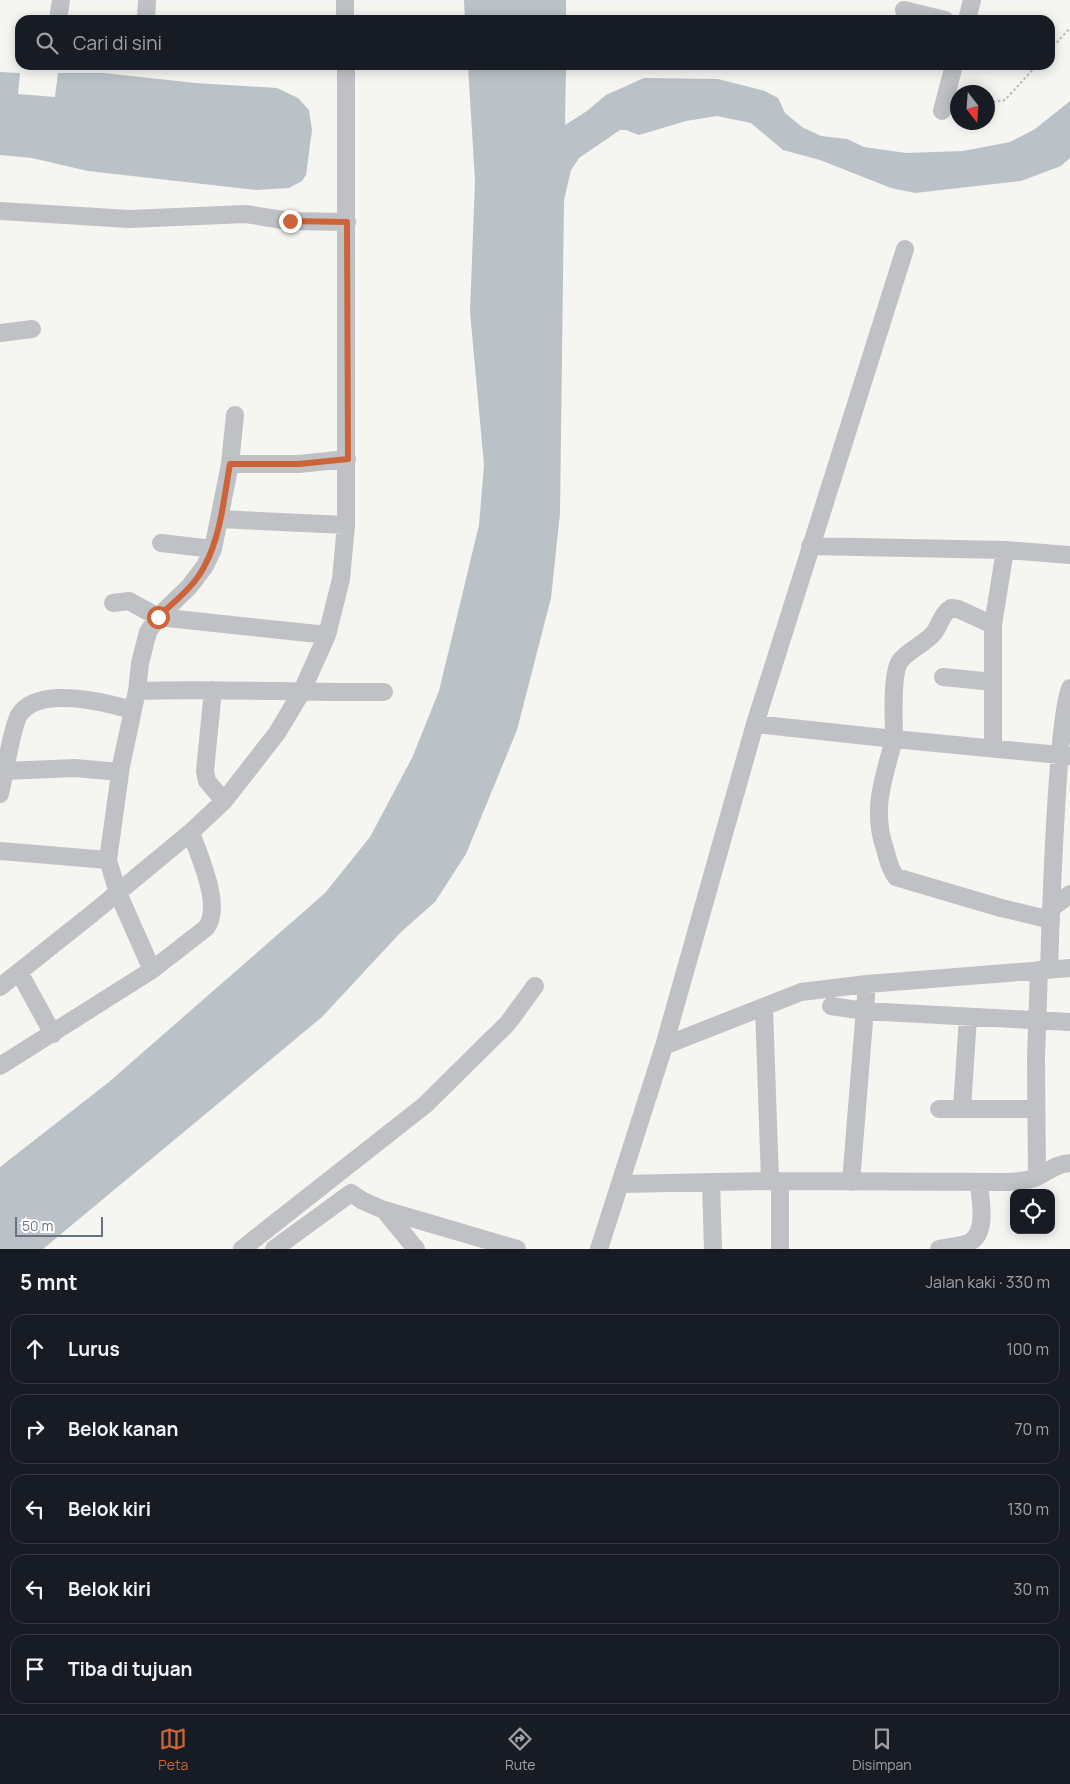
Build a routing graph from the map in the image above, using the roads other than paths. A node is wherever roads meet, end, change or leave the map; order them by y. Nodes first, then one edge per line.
1 (61, 0) edge
2 (147, 0) edge
3 (344, 0) edge
4 (972, 0) edge
5 (904, 10) dead end
6 (59, 15) edge
7 (146, 15) edge
8 (346, 15) edge
9 (924, 15) edge
10 (968, 15) edge
11 (346, 70) edge
12 (953, 70) edge
13 (942, 111) dead end
14 (0, 211) edge
15 (347, 222) junction
16 (905, 249) dead end
17 (32, 330) dead end
18 (0, 333) edge
19 (235, 415) dead end
20 (348, 459) junction
21 (230, 464) junction
22 (219, 519) junction
23 (346, 525) junction
24 (160, 543) dead end
25 (810, 546) junction
26 (213, 549) junction
27 (1005, 550) junction
28 (1070, 555) edge
29 (113, 603) dead end
30 (158, 617) junction
31 (993, 625) junction
32 (327, 635) junction
33 (944, 677) dead end
34 (993, 682) junction
35 (1070, 688) edge
36 (213, 690) junction
37 (137, 691) junction
38 (384, 692) dead end
39 (300, 693) junction
40 (132, 710) junction
41 (756, 724) junction
42 (894, 739) junction
43 (993, 747) junction
44 (1065, 754) edge
45 (6, 772) junction
46 (120, 772) junction
47 (0, 794) edge
48 (224, 802) junction
49 (191, 832) junction
50 (0, 850) edge
51 (108, 860) junction
52 (118, 893) junction
53 (1070, 894) edge
54 (1052, 914) junction
55 (1070, 968) edge
56 (152, 970) junction
57 (1044, 970) junction
58 (18, 972) junction
59 (867, 984) junction
60 (534, 986) dead end
61 (0, 987) edge
62 (831, 1006) dead end
63 (764, 1007) junction
64 (864, 1011) junction
65 (968, 1017) junction
66 (1036, 1021) junction
67 (1070, 1022) edge
68 (54, 1034) junction
69 (664, 1046) junction
70 (0, 1066) edge
71 (939, 1108) dead end
72 (962, 1109) junction
73 (1036, 1109) junction
74 (1070, 1163) edge
75 (1037, 1177) junction
76 (330, 1180) junction
77 (775, 1181) junction
78 (711, 1182) junction
79 (851, 1182) junction
80 (979, 1183) junction
81 (621, 1184) junction
82 (351, 1193) junction
83 (384, 1210) junction
84 (242, 1249) edge
85 (274, 1249) edge
86 (416, 1249) edge
87 (517, 1249) edge
88 (599, 1249) edge
89 (713, 1249) edge
90 (780, 1249) edge
91 (939, 1249) edge

1 - 6 street
2 - 7 street
3 - 8 street
4 - 10 street
5 - 9 street
11 - 15 street
12 - 13 street
14 - 15 street
15 - 20 street
16 - 25 street
17 - 18 street
19 - 21 street
20 - 21 street
20 - 23 street
21 - 22 street
22 - 23 street
22 - 26 street
23 - 32 street
24 - 26 street
25 - 27 street
25 - 41 street
26 - 30 street
27 - 28 street
27 - 31 street
29 - 30 street
30 - 32 street
30 - 37 street
31 - 34 street
31 - 42 street
32 - 39 street
33 - 34 street
34 - 43 street
35 - 44 street
36 - 37 street
36 - 39 street
36 - 48 street
37 - 40 street
38 - 39 street
39 - 48 street
40 - 45 street
40 - 46 street
41 - 42 street
41 - 69 street
42 - 43 street
42 - 54 street
43 - 44 street
44 - 54 street
45 - 46 street
45 - 47 street
46 - 51 street
48 - 49 street
49 - 52 street
49 - 56 street
50 - 51 street
51 - 52 street
52 - 56 street
52 - 58 street
53 - 54 street
54 - 57 street
55 - 57 street
56 - 68 street
57 - 59 street
57 - 66 street
58 - 61 street
58 - 68 street
59 - 63 street
59 - 64 street
60 - 76 street
62 - 64 street
63 - 69 street
63 - 77 street
64 - 65 street
64 - 79 street
65 - 66 street
65 - 72 street
66 - 67 street
66 - 73 street
68 - 70 street
69 - 81 street
71 - 72 street
72 - 73 street
73 - 75 street
74 - 75 street
75 - 80 street
76 - 82 street
76 - 84 street
77 - 78 street
77 - 79 street
77 - 90 street
78 - 81 street
78 - 89 street
79 - 80 street
80 - 91 street
81 - 88 street
82 - 83 street
82 - 85 street
83 - 86 street
83 - 87 street

